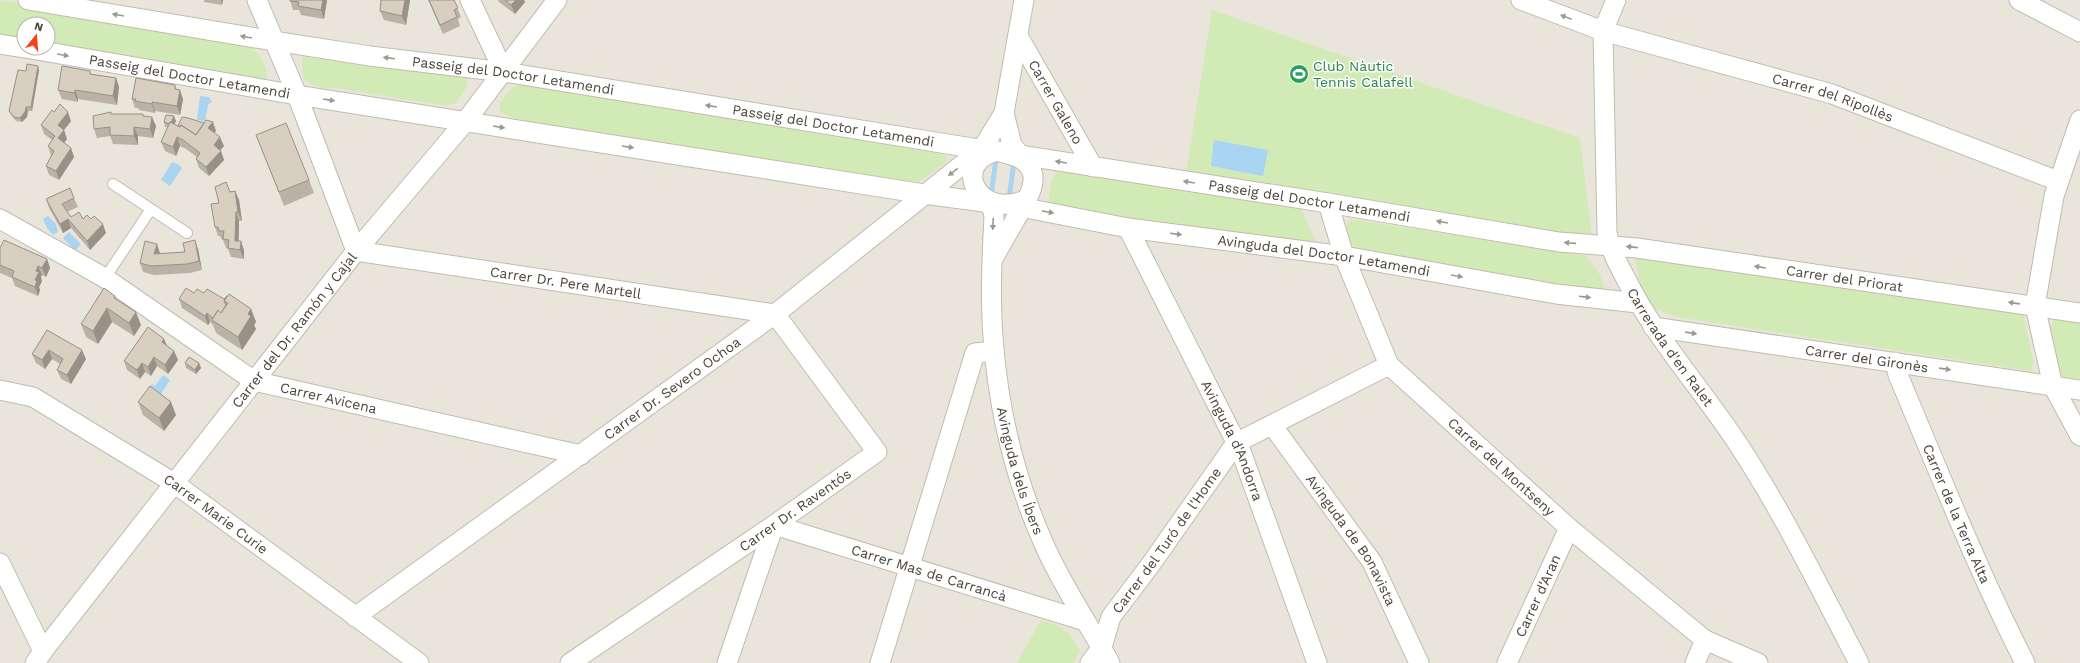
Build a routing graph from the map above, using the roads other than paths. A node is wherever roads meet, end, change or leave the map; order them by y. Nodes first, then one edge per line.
1 (28, 0) edge
2 (257, 0) edge
3 (470, 0) edge
4 (557, 0) edge
5 (1024, 0) edge
6 (1521, 0) edge
7 (1616, 0) edge
8 (2019, 0) edge
9 (1603, 31) junction
10 (2080, 32) edge
11 (1018, 36) junction
12 (274, 41) junction
13 (0, 44) edge
14 (16, 47) edge
15 (56, 54) edge
16 (504, 72) junction
17 (297, 95) junction
18 (1004, 113) junction
19 (2080, 120) edge
20 (465, 122) junction
21 (1007, 154) junction
22 (1093, 167) junction
23 (974, 168) joint
24 (2058, 181) junction
25 (113, 184) dead end
26 (924, 194) junction
27 (1002, 201) junction
28 (1328, 203) junction
29 (151, 209) junction
30 (0, 219) edge
31 (1128, 228) junction
32 (187, 233) dead end
33 (1609, 246) junction
34 (356, 251) junction
35 (1344, 256) junction
36 (992, 260) junction
37 (105, 278) junction
38 (1638, 303) junction
39 (2035, 306) junction
40 (2080, 313) edge
41 (776, 314) junction
42 (1653, 327) junction
43 (994, 351) junction
44 (1896, 362) junction
45 (1388, 365) junction
46 (254, 381) junction
47 (2053, 386) junction
48 (0, 390) edge
49 (2080, 390) edge
50 (1272, 424) junction
51 (2080, 436) edge
52 (1236, 442) junction
53 (581, 455) junction
54 (174, 483) junction
55 (774, 525) junction
56 (1569, 528) junction
57 (0, 563) edge
58 (909, 568) junction
59 (355, 617) junction
60 (1085, 621) junction
61 (1706, 640) junction
62 (1106, 655) edge
63 (39, 657) edge
64 (419, 663) edge
65 (570, 663) edge
66 (727, 663) edge
67 (880, 663) edge
68 (1090, 663) edge
69 (1317, 663) edge
70 (1419, 663) edge
71 (1507, 663) edge
72 (1695, 663) edge
73 (1758, 663) edge
74 (1859, 663) edge
75 (2025, 663) edge

12 -> 1 street, Passeig del Doctor Letamendi
2 - 12 street
3 - 16 street
4 - 16 street, Carrer del Dr. Ramón y Cajal
5 - 11 street, Carrer Galeno
9 -> 6 street, Carrer del Ripollès
7 - 9 street, Carrerada d'en Ralet
8 - 10 street
9 - 24 street, Carrer del Ripollès
9 - 33 street, Carrerada d'en Ralet
11 - 18 street, Carrer Galeno
11 - 22 street, Carrer Galeno
16 -> 12 street, Passeig del Doctor Letamendi
12 - 17 street
13 - 14 street, Passeig del Doctor Letamendi
15 -> 17 street, Passeig del Doctor Letamendi
16 - 20 street, Carrer del Dr. Ramón y Cajal
21 -> 16 street, Passeig del Doctor Letamendi
17 -> 20 street, Passeig del Doctor Letamendi
17 - 34 street
18 - 21 street, Carrer Galeno
18 - 21 street, Carrer Galeno
19 - 24 street
20 -> 26 street, Passeig del Doctor Letamendi
20 - 34 street, Carrer del Dr. Ramón y Cajal
22 -> 21 street, Passeig del Doctor Letamendi
21 - 23 street, Carrer Galeno
21 -> 26 street, Carrer Dr. Severo Ochoa
21 - 27 street
28 -> 22 street, Passeig del Doctor Letamendi
23 - 27 street, Avinguda dels Íbers
24 - 39 street
25 - 29 lane
26 - 27 street, Passeig del Doctor Letamendi
26 - 41 street, Carrer Dr. Severo Ochoa
27 -> 31 street, Avinguda del Doctor Letamendi
27 - 36 street
27 -> 36 street, Avinguda dels Íbers
33 -> 28 street, Passeig del Doctor Letamendi
28 - 35 street, Carrer del Montseny
29 - 32 lane
29 - 37 lane
30 - 37 street, Carrer Avicena
31 -> 35 street, Avinguda del Doctor Letamendi
31 - 52 street, Avinguda d'Andorra
33 - 38 street, Carrerada d'en Ralet
39 -> 33 street, Carrer del Priorat
34 - 41 street, Carrer Dr. Pere Martell
34 - 46 street, Carrer del Dr. Ramón y Cajal
35 -> 38 street, Avinguda del Doctor Letamendi
35 - 45 street, Carrer del Montseny
36 - 43 street, Avinguda dels Íbers
37 - 46 street, Carrer Avicena
38 - 42 street, Carrerada d'en Ralet
39 - 40 street, Carrer del Priorat
39 - 47 street
41 - 53 street, Carrer Dr. Severo Ochoa
41 - 55 street, Carrer Dr. Raventós
42 -> 44 street, Carrer del Gironès
42 - 74 street, Carrerada d'en Ralet
43 - 58 street
43 - 60 street, Avinguda dels Íbers
44 -> 47 street, Carrer del Gironès
44 - 75 street, Carrer de la Terra Alta
45 - 50 street, Carrer del Turó de l'Home
45 - 56 street, Carrer del Montseny
46 - 53 street, Carrer Avicena
46 - 54 street, Carrer del Dr. Ramón y Cajal
47 - 49 street, Carrer del Gironès
47 - 51 street
48 - 54 street, Carrer Marie Curie
50 - 52 street, Carrer del Turó de l'Home
50 - 70 street, Avinguda de Bonavista
52 - 62 street, Carrer del Turó de l'Home
52 - 69 street, Avinguda d'Andorra
53 - 59 street, Carrer Dr. Severo Ochoa
54 - 59 street, Carrer Marie Curie
54 - 63 street, Carrer del Dr. Ramón y Cajal
55 - 58 street, Carrer Mas de Carrancà
55 - 65 street, Carrer Dr. Raventós
55 - 66 street
56 - 61 street, Carrer del Montseny
56 - 71 street, Carrer d'Aran
57 - 63 street
58 - 60 street, Carrer Mas de Carrancà
58 - 67 street
59 - 64 street, Carrer Marie Curie
60 - 62 street, Avinguda dels Íbers
61 - 72 street
61 - 73 street, Carrer del Montseny
62 - 68 street, Carrer del Turó de l'Home

